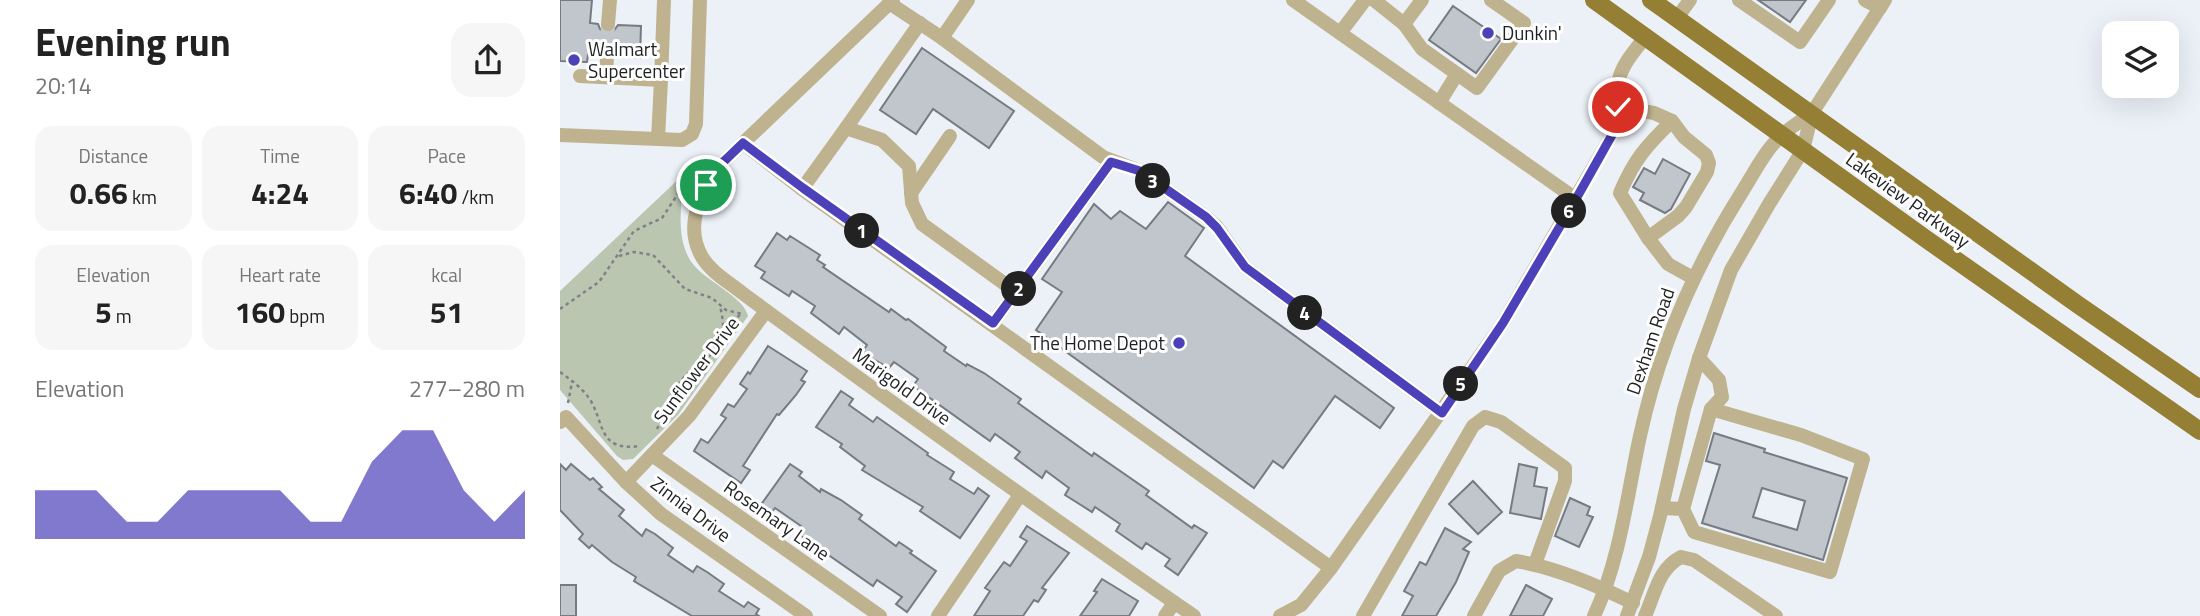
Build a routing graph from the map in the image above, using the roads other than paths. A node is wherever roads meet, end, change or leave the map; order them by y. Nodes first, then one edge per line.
1 (610, 0) edge
2 (664, 0) edge
3 (700, 0) edge
4 (968, 0) edge
5 (1293, 0) edge
6 (1365, 0) edge
7 (1374, 0) edge
8 (1422, 0) edge
9 (1491, 0) edge
10 (1594, 0) edge
11 (1651, 0) edge
12 (1690, 0) edge
13 (1739, 0) edge
14 (1829, 0) edge
15 (1865, 0) edge
16 (891, 2) edge
17 (1882, 4) edge
18 (1676, 18) junction
19 (920, 23) junction
20 (608, 24) tunnel mouth
21 (1404, 24) junction
22 (1340, 33) junction
23 (1646, 36) junction
24 (942, 38) junction
25 (607, 57) tunnel mouth
26 (1457, 74) junction
27 (580, 76) dead end
28 (606, 77) junction
29 (661, 80) junction
30 (1439, 103) junction
31 (1618, 107) junction
32 (1812, 113) junction
33 (1672, 121) junction
34 (846, 128) junction
35 (560, 135) edge
36 (1782, 135) junction
37 (950, 136) dead end
38 (659, 139) junction
39 (743, 143) junction
40 (1803, 150) junction
41 (1111, 162) junction
42 (803, 188) junction
43 (911, 193) junction
44 (1576, 199) junction
45 (1648, 238) junction
46 (1693, 278) junction
47 (1016, 292) junction
48 (766, 311) junction
49 (993, 323) junction
50 (1699, 358) junction
51 (2200, 389) edge
52 (1711, 409) junction
53 (1442, 413) junction
54 (565, 414) edge
55 (2200, 430) edge
56 (648, 449) junction
57 (626, 482) junction
58 (1020, 495) junction
59 (1662, 508) junction
60 (1683, 509) junction
61 (1535, 564) junction
62 (1331, 568) junction
63 (1606, 590) junction
64 (1174, 603) junction
65 (1630, 609) edge
66 (806, 616) edge
67 (880, 616) edge
68 (938, 616) edge
69 (1165, 616) edge
70 (1194, 616) edge
71 (1280, 616) edge
72 (1363, 616) edge
73 (1474, 616) edge
74 (1594, 616) edge
75 (1645, 616) edge
76 (1776, 616) edge

1 - 20 street
2 - 29 street
3 - 38 street
4 - 24 street
5 - 22 street
6 - 22 street
7 - 21 street
8 - 21 street
9 - 26 street
10 - 23 main road, Lakeview Parkway
11 - 18 main road, Lakeview Parkway
12 - 18 street
13 - 14 street
15 - 17 street
16 - 19 street
16 - 39 street, Marigold Drive
17 - 32 street, Dexham Road
18 - 32 main road, Lakeview Parkway
19 - 24 street
19 - 34 street
21 - 26 street
22 - 30 street
23 - 31 street
23 - 36 main road, Lakeview Parkway
24 - 41 street
25 - 28 street
26 - 30 street
27 - 28 street
28 - 29 street
29 - 38 street
30 - 44 street
31 - 33 street
31 - 44 street
32 - 36 street, Dexham Road
32 - 40 street, Dexham Road
32 - 51 main road, Lakeview Parkway
33 - 45 street
33 - 45 street
34 - 42 street
34 - 43 street
35 - 38 street
36 - 40 main road, Lakeview Parkway
36 - 46 street, Dexham Road
37 - 43 street
39 - 42 street
39 - 48 street, Marigold Drive
40 - 50 street, Dexham Road
40 - 55 main road, Lakeview Parkway
41 - 47 street
41 - 53 street
42 - 49 street
43 - 47 street
44 - 53 street
45 - 46 street
46 - 63 street, Dexham Road
47 - 49 street
48 - 56 street, Sunflower Drive
48 - 58 street, Marigold Drive
49 - 62 street
50 - 52 street
50 - 59 street, Dexham Road
52 - 60 street
52 - 60 street
53 - 62 street
54 - 57 street, Zinnia Drive
56 - 57 street, Sunflower Drive
56 - 67 street, Rosemary Lane
57 - 66 street, Zinnia Drive
58 - 64 street, Marigold Drive
58 - 68 street
59 - 60 street
59 - 65 street, Dexham Road
61 - 63 street
61 - 72 street
61 - 73 street
62 - 71 street
63 - 65 street
63 - 74 street, Dexham Road
64 - 69 street
64 - 70 street, Marigold Drive
75 - 76 street

